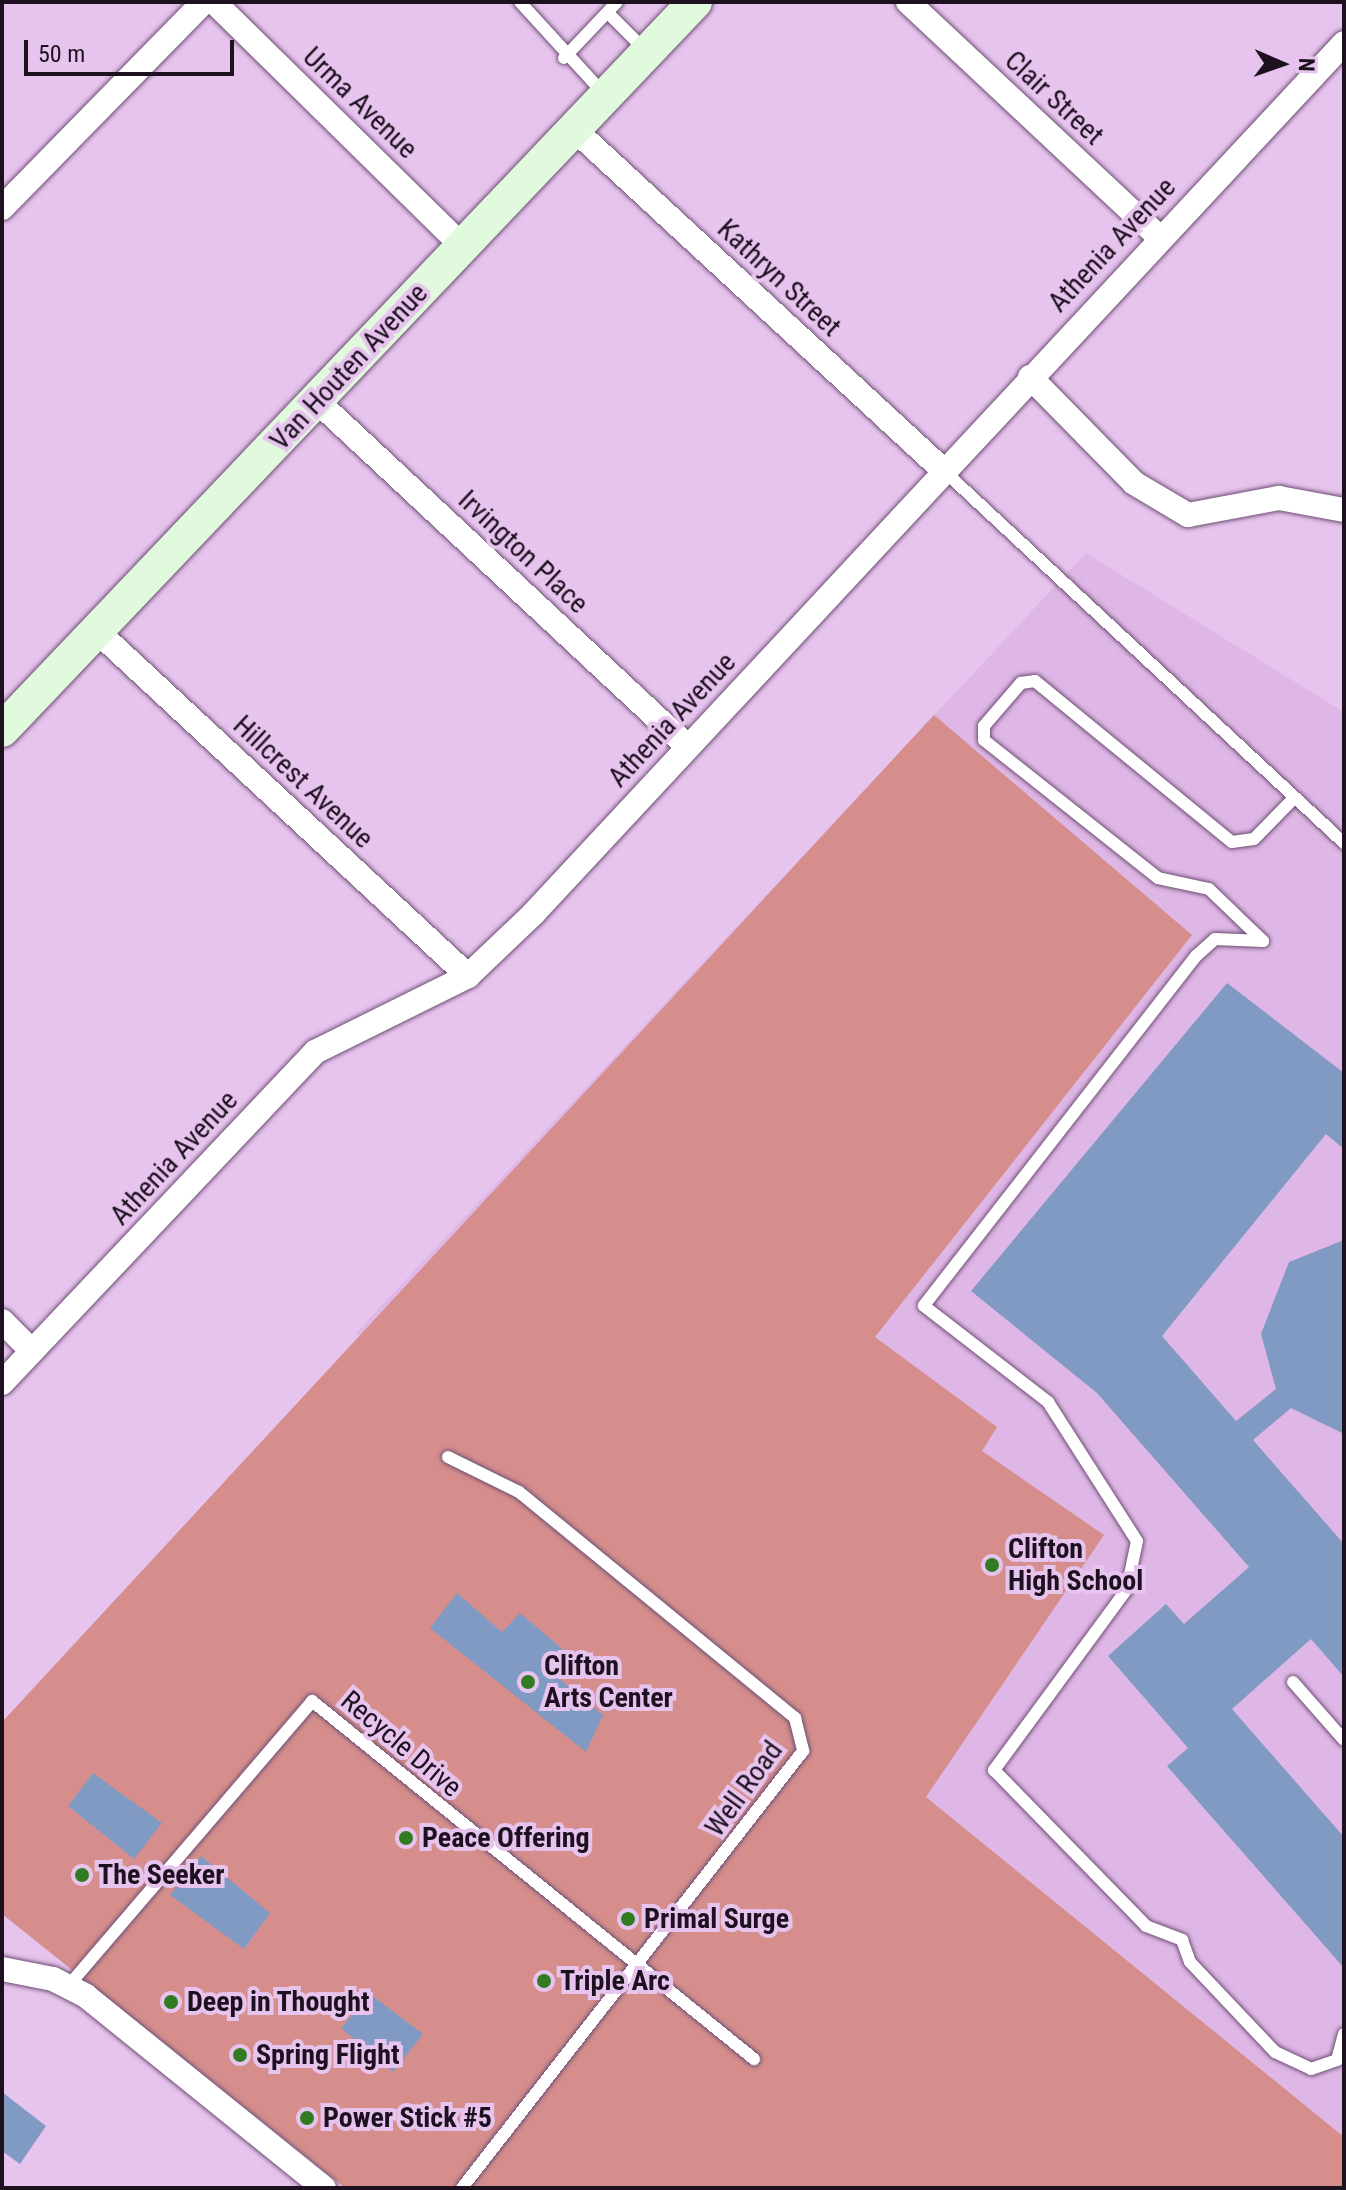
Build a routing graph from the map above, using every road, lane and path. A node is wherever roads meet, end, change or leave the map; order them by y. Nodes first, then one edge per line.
1 (204, 2) edge
2 (214, 2) edge
3 (520, 2) edge
4 (617, 2) edge
5 (695, 2) edge
6 (908, 2) edge
7 (608, 13) junction
8 (1344, 43) edge
9 (648, 52) junction
10 (564, 58) junction
11 (606, 96) junction
12 (575, 130) junction
13 (2, 208) edge
14 (1160, 238) junction
15 (463, 247) junction
16 (1030, 377) junction
17 (317, 401) junction
18 (943, 470) junction
19 (1344, 510) edge
20 (98, 632) junction
21 (2, 730) edge
22 (688, 747) junction
23 (1294, 798) junction
24 (1344, 843) edge
25 (468, 976) junction
26 (2, 1321) edge
27 (32, 1351) junction
28 (2, 1383) edge
29 (448, 1457) dead end
30 (1293, 1682) dead end
31 (1344, 1740) edge
32 (2, 1955) edge
33 (2, 1969) edge
34 (636, 1970) junction
35 (61, 1982) junction
36 (1344, 2034) edge
37 (754, 2059) dead end
38 (324, 2188) edge
39 (462, 2188) edge

1 - 13 street
2 - 15 street, Urma Avenue
3 - 10 lane
4 - 7 lane
5 - 9 main road, Van Houten Avenue
6 - 14 street, Clair Street
7 - 9 lane
7 - 10 lane
8 - 14 street, Athenia Avenue
9 - 11 main road, Van Houten Avenue
10 - 11 lane
11 - 12 main road, Van Houten Avenue
12 - 15 main road, Van Houten Avenue
12 - 18 street, Kathryn Street
14 - 16 street, Athenia Avenue
15 - 17 main road, Van Houten Avenue
16 - 18 street, Athenia Avenue
16 - 19 street
17 - 20 main road, Van Houten Avenue
17 - 22 street, Irvington Place
18 - 22 street, Athenia Avenue
18 - 23 lane
20 - 21 main road, Van Houten Avenue
20 - 25 street, Hillcrest Avenue
22 - 25 street, Athenia Avenue
23 - 24 lane
23 - 36 lane
25 - 27 street, Athenia Avenue
26 - 27 street
27 - 28 street, Athenia Avenue
29 - 34 lane, Well Road
30 - 31 lane
32 - 35 street
33 - 35 street
34 - 35 lane, Recycle Drive
34 - 37 lane
34 - 39 lane, Well Road
35 - 38 street

